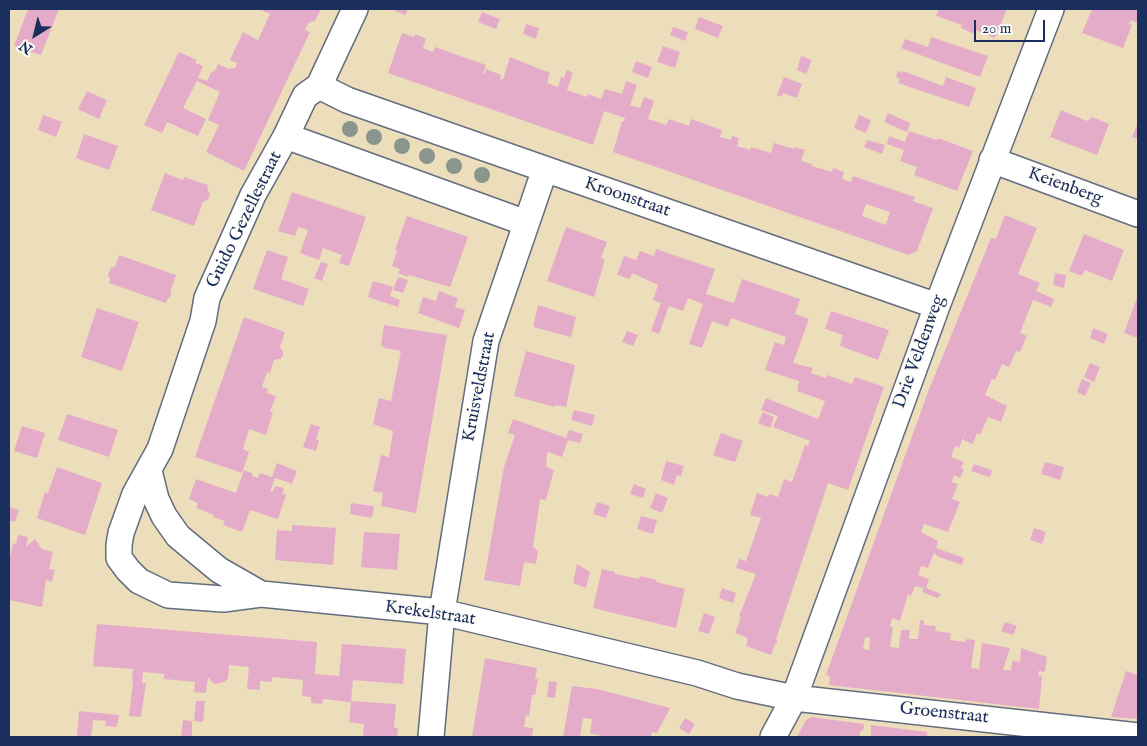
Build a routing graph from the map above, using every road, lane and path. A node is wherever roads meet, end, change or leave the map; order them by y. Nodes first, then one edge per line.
1 (354, 9) edge
2 (1051, 9) edge
3 (318, 86) junction
4 (286, 136) junction
5 (992, 160) junction
6 (545, 169) junction
7 (1138, 214) edge
8 (526, 222) junction
9 (936, 306) junction
10 (149, 471) junction
11 (261, 594) junction
12 (442, 612) junction
13 (794, 698) junction
14 (1138, 736) edge
15 (431, 737) edge
16 (773, 737) edge

1 - 3 street, Guido Gezellestraat
2 - 5 street, Drie Veldenweg
3 - 4 street, Guido Gezellestraat
3 - 6 street, Kroonstraat
4 - 8 street
4 - 10 street, Guido Gezellestraat
5 - 7 street, Keienberg
5 - 9 street, Drie Veldenweg
6 - 8 street, Kruisveldstraat
6 - 9 street, Kroonstraat
8 - 12 street, Kruisveldstraat
9 - 13 street, Drie Veldenweg
10 - 11 street, Krekelstraat
10 - 11 street, Guido Gezellestraat
11 - 12 street, Krekelstraat
12 - 13 street, Krekelstraat
12 - 15 street, Kruisveldstraat
13 - 14 street, Groenstraat
13 - 16 street

